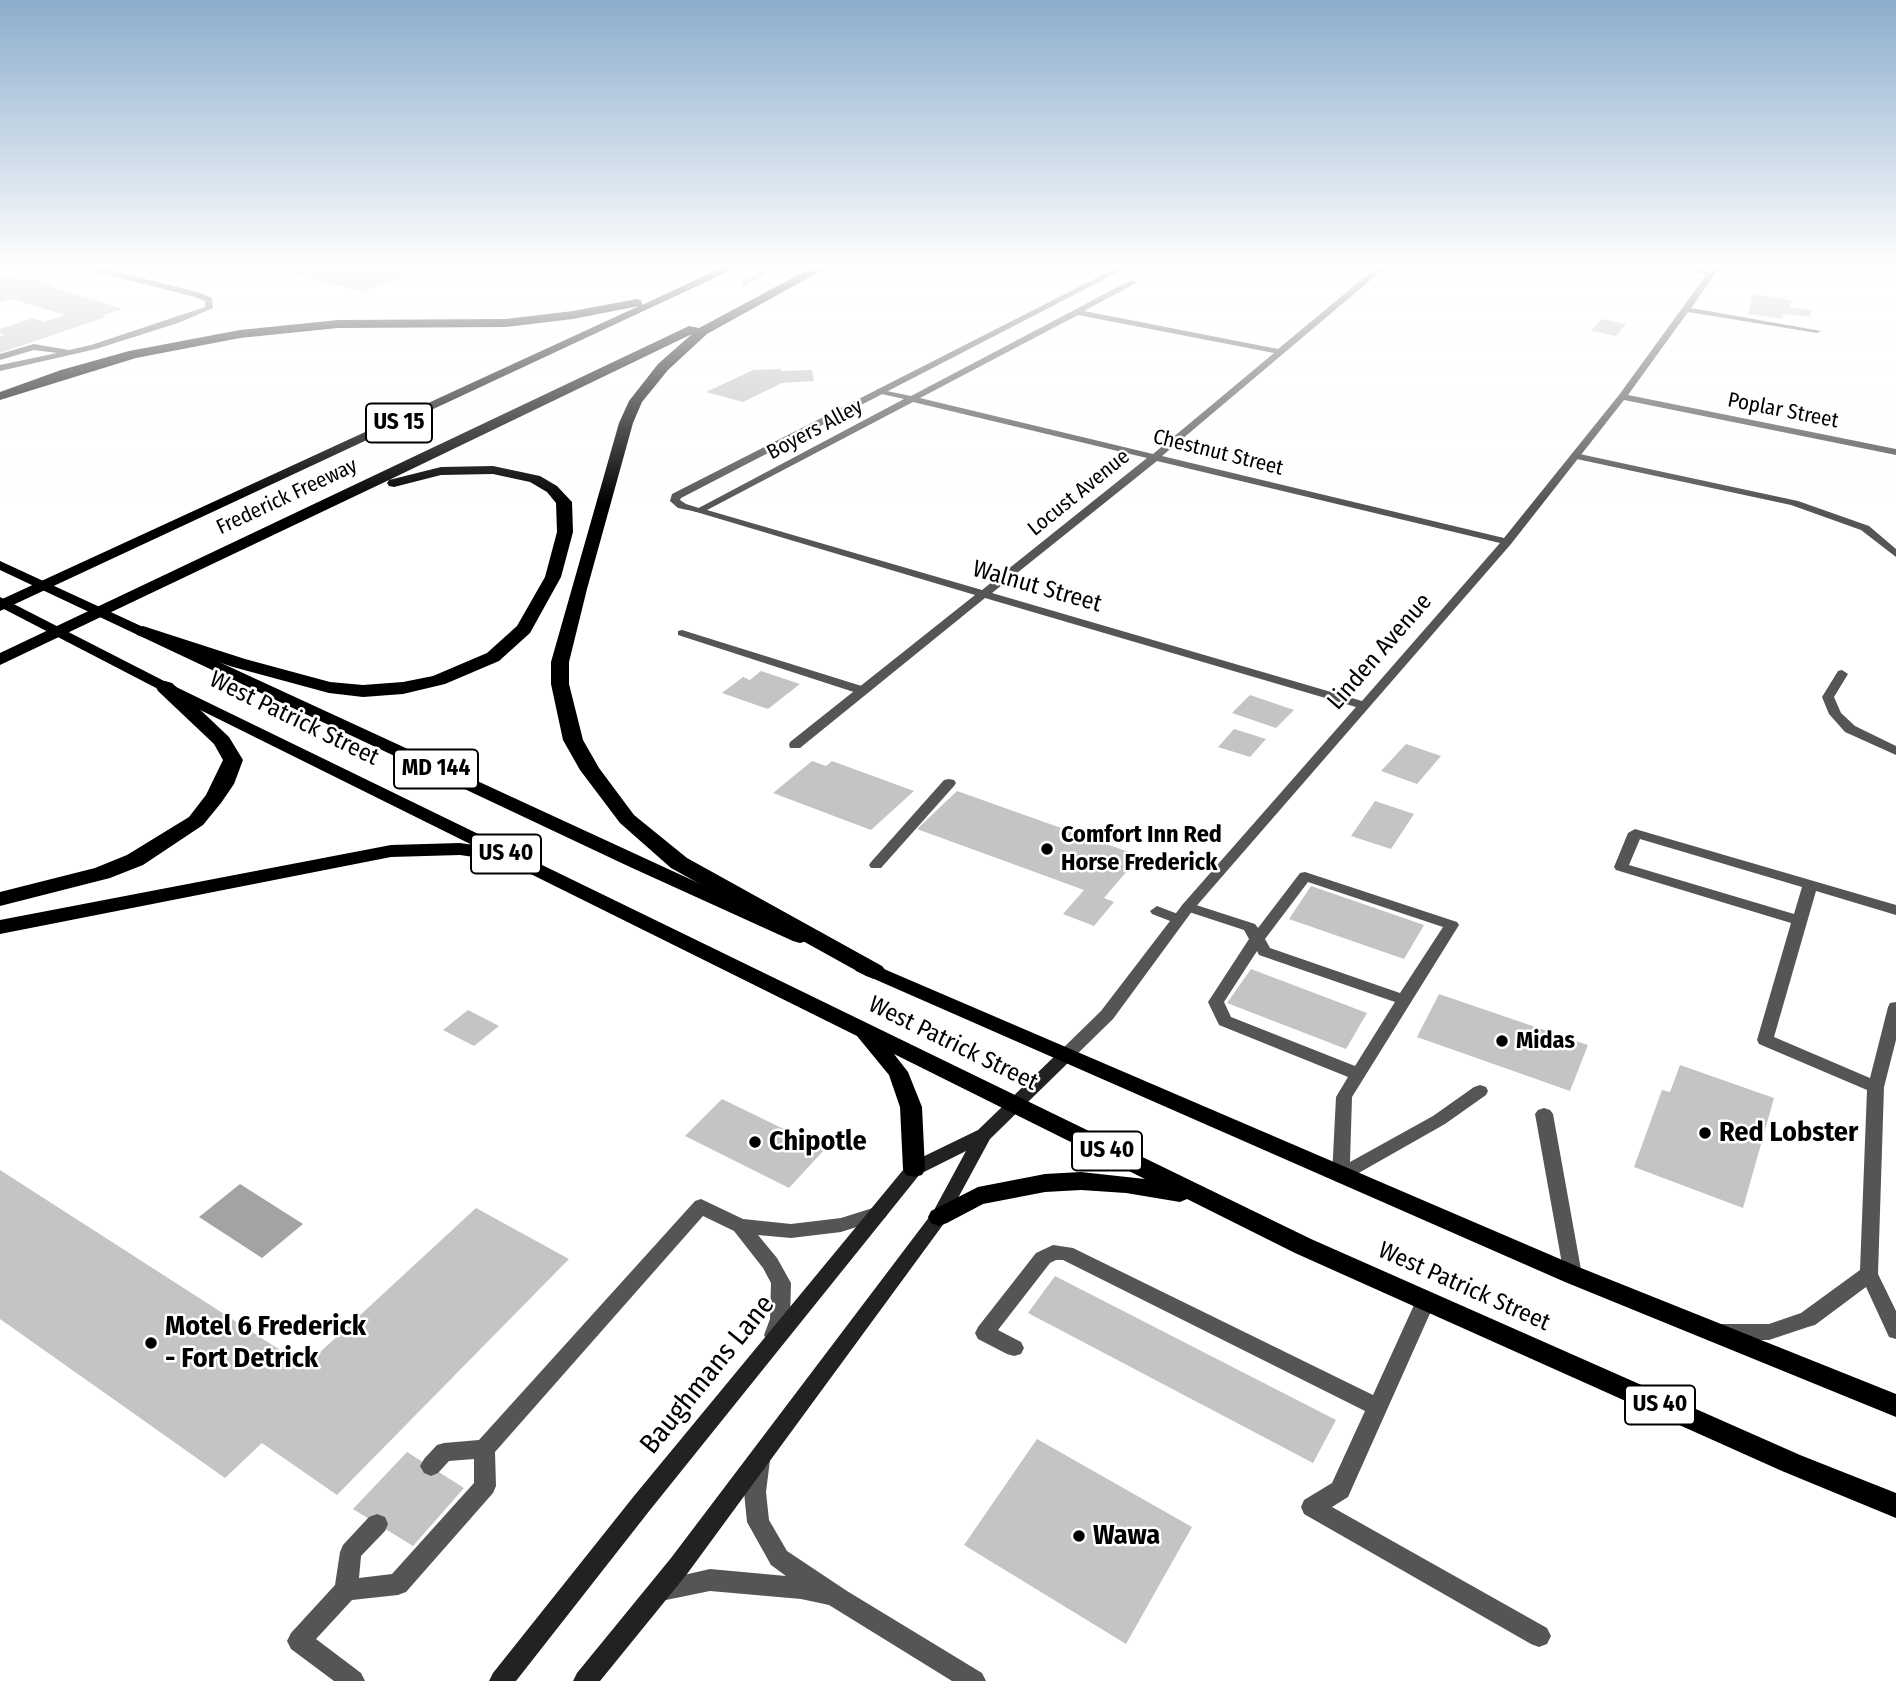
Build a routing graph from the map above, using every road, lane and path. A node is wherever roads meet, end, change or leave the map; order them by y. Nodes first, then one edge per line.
1 (95, 345) edge
2 (181, 345) edge
3 (565, 345) edge
4 (658, 345) edge
5 (686, 345) edge
6 (970, 345) edge
7 (1013, 345) edge
8 (1246, 345) edge
9 (1287, 345) edge
10 (1659, 345) edge
11 (1279, 352) junction
12 (70, 353) junction
13 (0, 357) edge
14 (0, 368) edge
15 (880, 391) junction
16 (0, 396) edge
17 (1622, 397) junction
18 (911, 399) junction
19 (1896, 452) edge
20 (1575, 456) junction
21 (1155, 457) junction
22 (313, 510) junction
23 (698, 510) junction
24 (1507, 542) junction
25 (1896, 554) edge
26 (0, 565) edge
27 (984, 594) junction
28 (0, 603) edge
29 (143, 631) junction
30 (682, 633) dead end
31 (0, 660) edge
32 (1842, 674) dead end
33 (165, 687) junction
34 (864, 691) junction
35 (1363, 705) junction
36 (795, 745) dead end
37 (1896, 751) edge
38 (949, 783) dead end
39 (509, 856) junction
40 (876, 865) dead end
41 (1810, 884) junction
42 (0, 899) edge
43 (1896, 910) edge
44 (1157, 911) dead end
45 (1183, 913) junction
46 (1800, 921) junction
47 (0, 927) edge
48 (1257, 939) junction
49 (874, 971) junction
50 (1404, 1000) junction
51 (1896, 1007) edge
52 (860, 1029) junction
53 (1065, 1056) junction
54 (1358, 1074) junction
55 (1876, 1087) junction
56 (1480, 1091) dead end
57 (1013, 1105) junction
58 (1544, 1114) dead end
59 (984, 1135) junction
60 (914, 1169) junction
61 (1341, 1176) junction
62 (1202, 1197) junction
63 (879, 1213) junction
64 (939, 1217) junction
65 (740, 1226) junction
66 (1869, 1274) junction
67 (1573, 1275) junction
68 (1426, 1300) junction
69 (1896, 1331) edge
70 (1713, 1332) junction
71 (769, 1347) junction
72 (1014, 1348) dead end
73 (1896, 1406) edge
74 (1378, 1408) junction
75 (484, 1449) junction
76 (759, 1459) junction
77 (431, 1466) dead end
78 (1896, 1506) edge
79 (377, 1524) dead end
80 (346, 1590) junction
81 (659, 1590) junction
82 (839, 1599) junction
83 (1539, 1636) dead end
84 (353, 1681) edge
85 (501, 1681) edge
86 (585, 1681) edge
87 (974, 1681) edge

1 - 12 street
2 - 16 highway
3 - 28 highway, Frederick Freeway / US 15
4 - 22 highway, Frederick Freeway / US 15
5 - 49 highway
6 - 15 street
7 - 18 street, Boyers Alley
8 - 11 street
9 - 11 street, Locust Avenue
10 - 17 street, Linden Avenue
11 - 21 street, Locust Avenue
12 - 13 street
12 - 14 street
15 - 18 street, Chestnut Street
15 - 23 street
17 - 19 street, Poplar Street
17 - 20 street, Linden Avenue
18 - 21 street, Chestnut Street
18 - 23 street, Boyers Alley
20 - 24 street, Linden Avenue
20 - 25 street
21 - 24 street, Chestnut Street
21 - 27 street, Locust Avenue
22 - 29 highway
22 - 31 highway, Frederick Freeway / US 15
23 - 27 street, Walnut Street
24 - 35 street, Linden Avenue
26 - 29 main road, West Patrick Street / MD 144
27 - 34 street, Locust Avenue
27 - 35 street, Walnut Street
28 - 33 main road, West Patrick Street / US 40
29 - 49 main road, West Patrick Street / MD 144
30 - 34 street
32 - 37 street
33 - 39 main road, West Patrick Street / US 40
33 - 42 highway
34 - 36 street, Locust Avenue
35 - 45 street, Linden Avenue
38 - 40 street
39 - 47 highway
39 - 52 main road, West Patrick Street / US 40
41 - 43 street
41 - 46 street
41 - 46 street
44 - 45 street
45 - 48 street
45 - 53 street, Linden Avenue
46 - 55 street
48 - 50 street
48 - 50 street
48 - 54 street
49 - 53 main road, West Patrick Street
50 - 54 street
51 - 55 street
52 - 57 main road, West Patrick Street / US 40
52 - 60 main road
53 - 57 main road, Baughmans Lane
53 - 61 main road, West Patrick Street
54 - 61 street
55 - 66 street
56 - 61 street
57 - 59 main road, Baughmans Lane
57 - 62 main road, West Patrick Street / US 40
58 - 67 street
59 - 60 main road, Baughmans Lane
59 - 64 main road, Baughmans Lane
60 - 63 main road, Baughmans Lane
61 - 67 main road, West Patrick Street
62 - 64 main road
62 - 68 main road, West Patrick Street / US 40
63 - 65 street
63 - 71 main road, Baughmans Lane
64 - 76 main road, Baughmans Lane
65 - 71 street
65 - 75 street
66 - 69 street
66 - 70 street
67 - 70 main road, West Patrick Street
68 - 74 street
68 - 78 main road, West Patrick Street / US 40
70 - 73 main road, West Patrick Street
71 - 85 main road, Baughmans Lane
72 - 74 street
74 - 83 street
75 - 77 street
75 - 80 street
76 - 81 main road, Baughmans Lane
76 - 82 street
79 - 80 street
80 - 84 street
81 - 82 street
81 - 86 main road, Baughmans Lane
82 - 87 street

